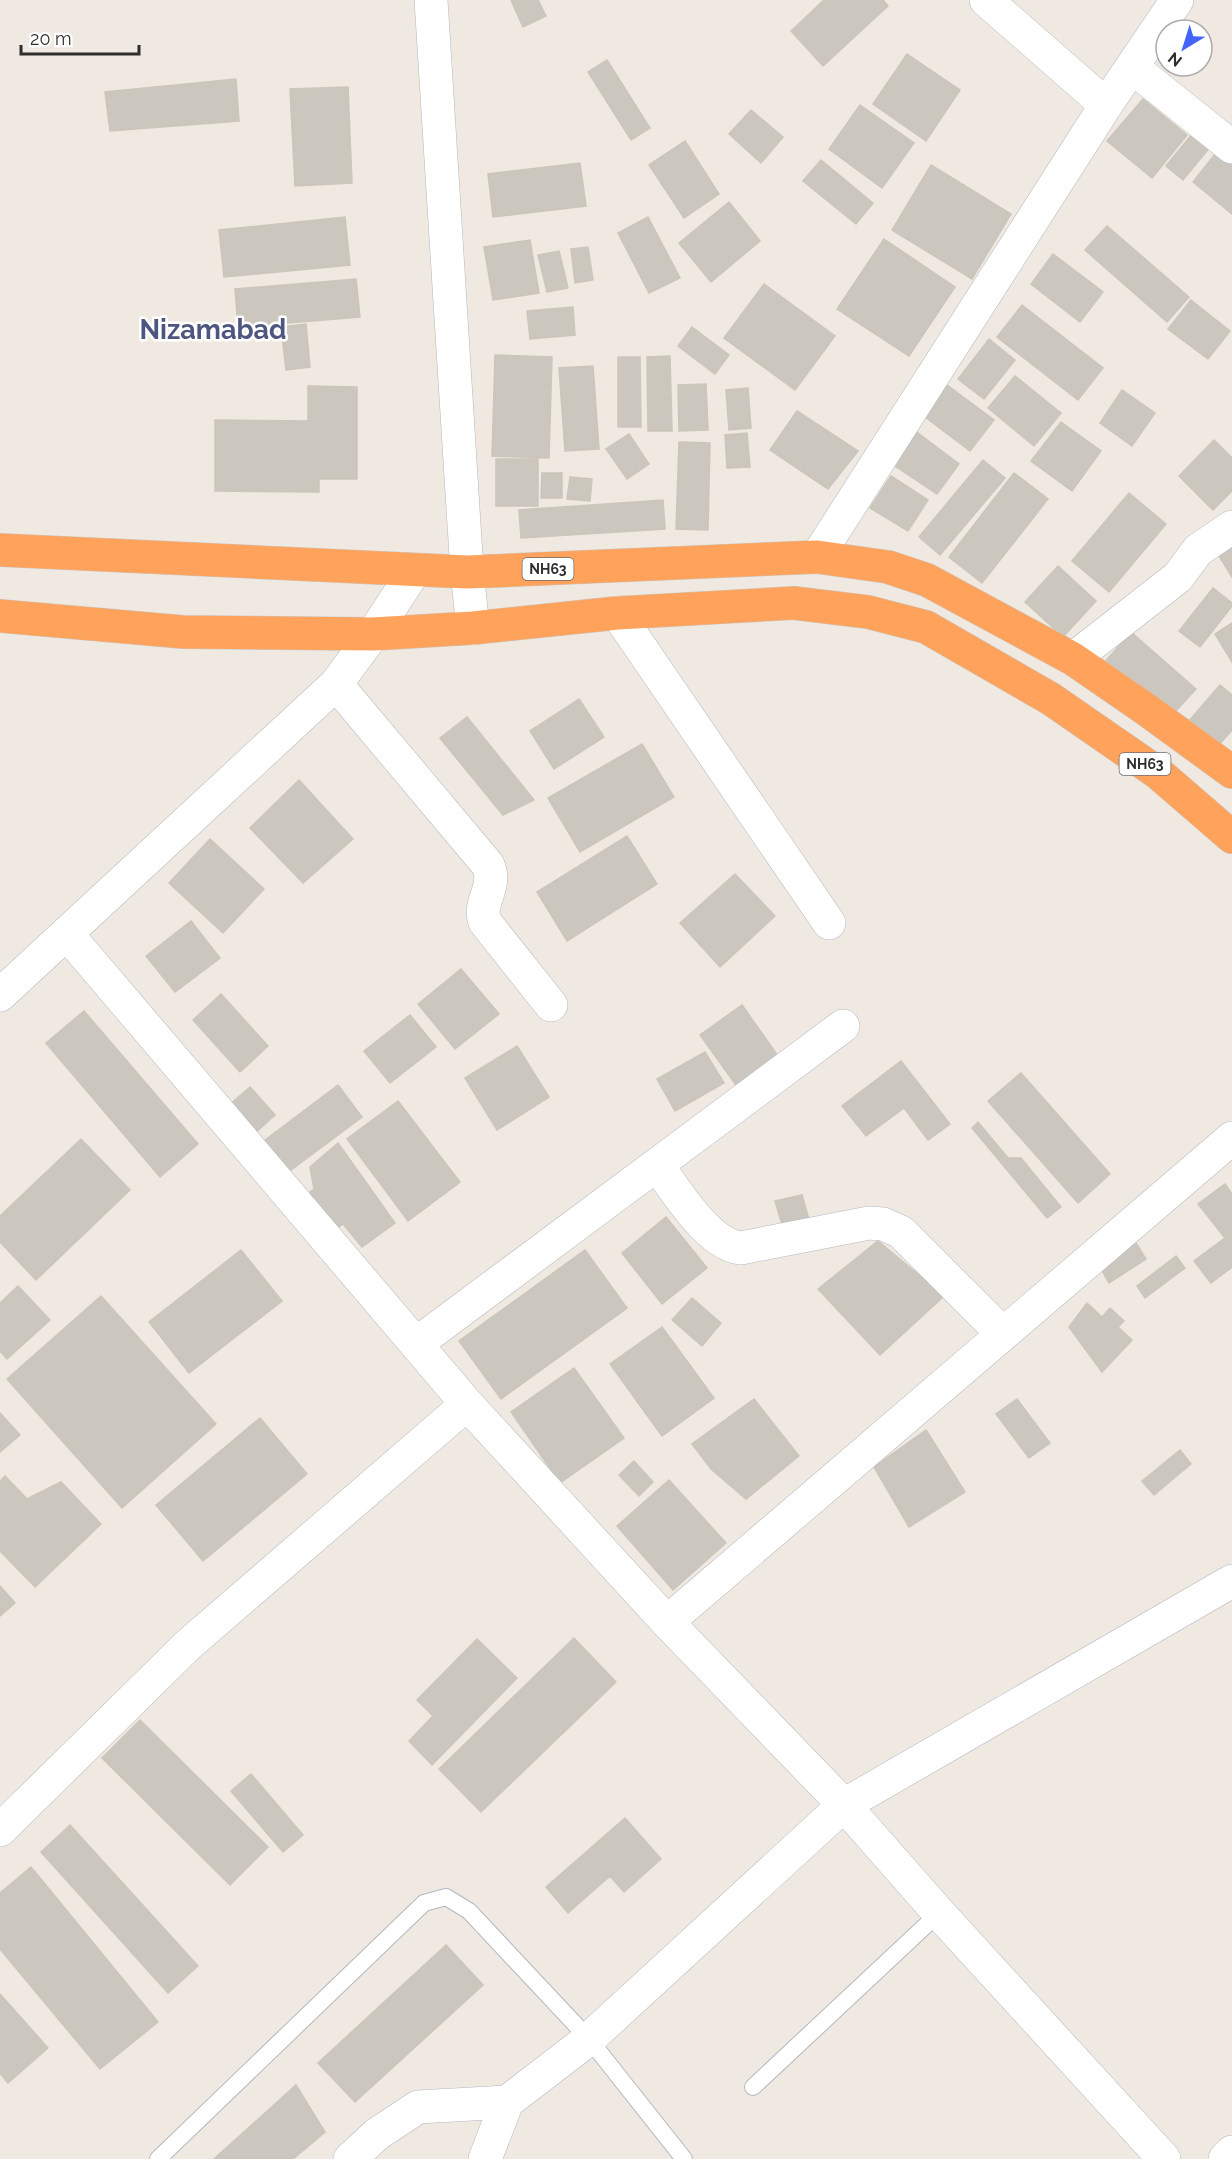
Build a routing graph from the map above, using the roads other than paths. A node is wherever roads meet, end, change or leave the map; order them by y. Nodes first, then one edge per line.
1 (431, 0) edge
2 (986, 0) edge
3 (1177, 0) edge
4 (1132, 67) junction
5 (1106, 105) junction
6 (1232, 147) edge
7 (1232, 527) edge
8 (0, 550) edge
9 (817, 557) junction
10 (415, 570) junction
11 (467, 572) junction
12 (617, 613) junction
13 (0, 616) edge
14 (473, 628) junction
15 (373, 634) junction
16 (1072, 659) junction
17 (336, 684) junction
18 (1232, 772) edge
19 (1232, 837) edge
20 (829, 923) dead end
21 (67, 934) junction
22 (0, 995) edge
23 (551, 1005) dead end
24 (843, 1026) dead end
25 (1232, 1138) edge
26 (657, 1165) junction
27 (1002, 1334) junction
28 (416, 1344) junction
29 (467, 1404) junction
30 (1232, 1581) edge
31 (667, 1622) junction
32 (844, 1805) junction
33 (0, 1830) edge
34 (939, 1913) junction
35 (589, 2039) junction
36 (753, 2087) dead end
37 (507, 2102) junction
38 (1232, 2152) edge
39 (158, 2159) edge
40 (350, 2159) edge
41 (485, 2159) edge
42 (684, 2159) edge
43 (1164, 2159) edge
44 (1225, 2159) edge

1 - 11 street
2 - 5 street
3 - 4 street
4 - 5 street
4 - 6 street
5 - 9 street
7 - 16 street
8 - 10 highway, NH63
9 - 11 highway, NH63
9 - 16 highway, NH63
10 - 11 highway, NH63
10 - 15 street
11 - 14 street
12 - 14 highway, NH63
12 - 19 highway, NH63
12 - 20 street
13 - 15 highway, NH63
14 - 15 highway, NH63
15 - 17 street
16 - 18 highway, NH63
17 - 21 street
17 - 23 street
21 - 22 street
21 - 28 street
24 - 26 street
25 - 27 street
26 - 27 street
26 - 28 street
27 - 31 street
28 - 29 street
29 - 31 street
29 - 33 street
30 - 32 street
31 - 32 street
32 - 34 street
32 - 35 street
34 - 36 lane
34 - 43 street
35 - 37 street
35 - 39 lane
35 - 42 lane
37 - 40 street
37 - 41 street
38 - 44 street

